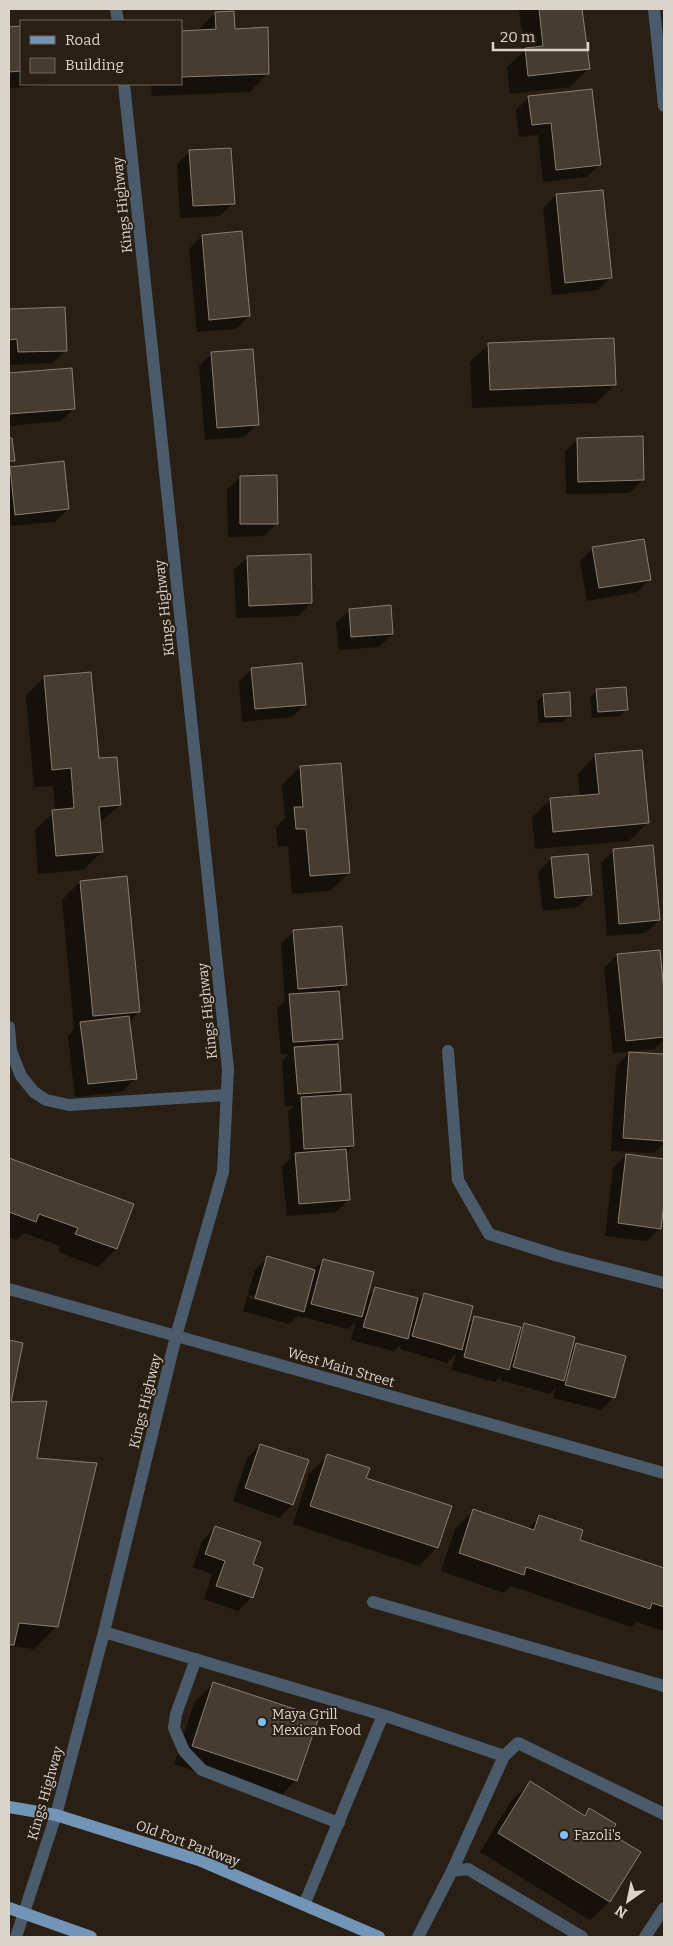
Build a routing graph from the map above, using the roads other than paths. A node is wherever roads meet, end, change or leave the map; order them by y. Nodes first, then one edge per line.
1 (654, 9) edge
2 (124, 85) edge
3 (664, 106) edge
4 (9, 1027) edge
5 (448, 1051) dead end
6 (226, 1095) junction
7 (664, 1284) edge
8 (9, 1289) edge
9 (176, 1336) junction
10 (664, 1473) edge
11 (374, 1602) dead end
12 (104, 1632) junction
13 (196, 1660) junction
14 (664, 1686) edge
15 (383, 1715) junction
16 (504, 1756) junction
17 (9, 1806) edge
18 (664, 1814) edge
19 (56, 1815) junction
20 (339, 1823) junction
21 (452, 1871) junction
22 (304, 1905) junction
23 (9, 1908) edge
24 (664, 1908) edge
25 (24, 1912) junction
26 (16, 1937) edge
27 (91, 1937) edge
28 (379, 1937) edge
29 (418, 1937) edge
30 (582, 1937) edge
31 (645, 1937) edge

1 - 3 street
2 - 6 street, Kings Highway
4 - 6 street
5 - 7 street
6 - 9 street, Kings Highway
8 - 9 street, West Main Street
9 - 10 street, West Main Street
9 - 12 street, Kings Highway
11 - 14 street
12 - 13 street
12 - 19 street, Kings Highway
13 - 15 street
13 - 20 street
15 - 16 street
15 - 20 street
16 - 18 street
16 - 21 street
17 - 19 main road, Old Fort Parkway
19 - 22 main road, Old Fort Parkway
19 - 25 street, Kings Highway
20 - 22 street
21 - 29 street
21 - 30 street
22 - 28 main road, Old Fort Parkway
23 - 25 main road
24 - 31 street
25 - 26 street, Kings Highway
25 - 27 main road

